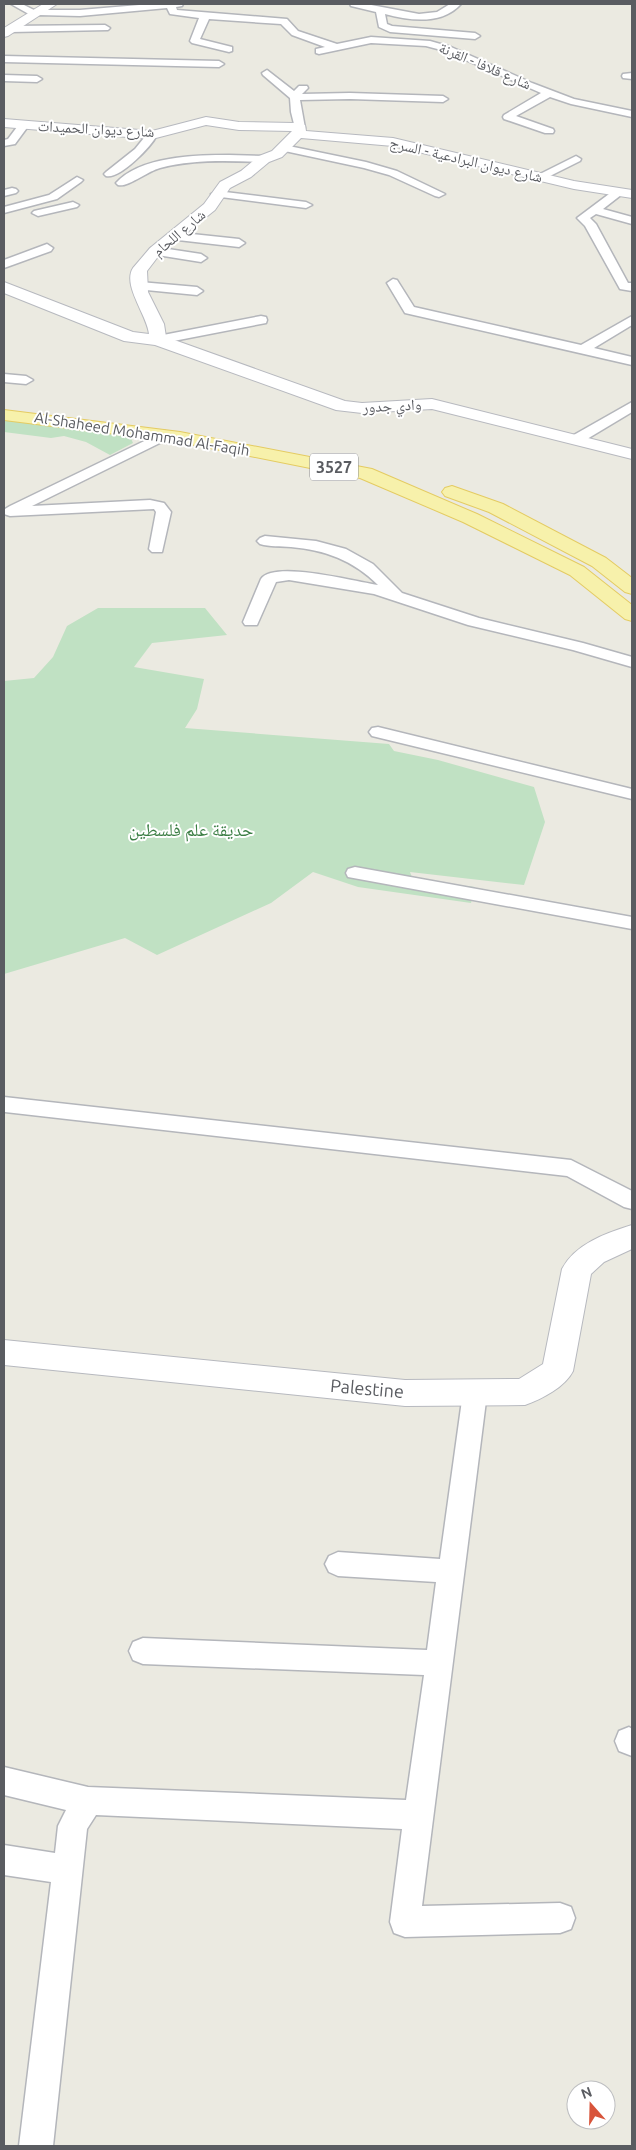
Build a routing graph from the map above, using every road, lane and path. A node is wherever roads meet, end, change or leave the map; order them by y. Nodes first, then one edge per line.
1 (16, 4) edge
2 (51, 4) edge
3 (170, 4) edge
4 (181, 4) edge
5 (192, 4) edge
6 (354, 4) edge
7 (457, 4) edge
8 (380, 9) junction
9 (36, 13) junction
10 (206, 16) junction
11 (105, 28) dead end
12 (7, 31) edge
13 (475, 36) dead end
14 (335, 48) junction
15 (229, 49) dead end
16 (319, 51) dead end
17 (4, 59) edge
18 (183, 63) junction
19 (219, 64) dead end
20 (267, 73) dead end
21 (184, 76) dead end
22 (4, 78) edge
23 (38, 79) dead end
24 (313, 84) dead end
25 (549, 93) junction
26 (295, 97) junction
27 (443, 99) dead end
28 (632, 114) edge
29 (618, 121) dead end
30 (4, 123) edge
31 (24, 125) junction
32 (299, 131) junction
33 (549, 131) dead end
34 (152, 135) junction
35 (4, 143) edge
36 (284, 148) junction
37 (264, 158) junction
38 (576, 159) dead end
39 (110, 174) dead end
40 (540, 177) junction
41 (77, 180) dead end
42 (122, 183) dead end
43 (617, 193) junction
44 (217, 194) junction
45 (438, 194) dead end
46 (632, 194) edge
47 (73, 205) dead end
48 (306, 205) dead end
49 (4, 210) edge
50 (595, 210) junction
51 (4, 220) edge
52 (632, 221) edge
53 (173, 236) junction
54 (239, 243) dead end
55 (47, 248) dead end
56 (155, 251) junction
57 (201, 258) dead end
58 (4, 264) edge
59 (4, 274) edge
60 (393, 283) dead end
61 (140, 286) junction
62 (4, 287) edge
63 (632, 287) edge
64 (196, 291) dead end
65 (261, 320) dead end
66 (632, 320) edge
67 (158, 340) junction
68 (584, 349) junction
69 (632, 361) edge
70 (4, 378) edge
71 (26, 380) dead end
72 (4, 399) edge
73 (632, 406) edge
74 (4, 414) edge
75 (164, 435) junction
76 (577, 439) junction
77 (632, 454) edge
78 (7, 514) edge
79 (265, 541) dead end
80 (156, 549) dead end
81 (632, 588) edge
82 (395, 594) junction
83 (632, 615) edge
84 (251, 622) dead end
85 (632, 662) edge
86 (378, 732) dead end
87 (632, 794) edge
88 (356, 873) dead end
89 (632, 923) edge
90 (5, 1104) edge
91 (632, 1201) edge
92 (632, 1236) edge
93 (4, 1353) edge
94 (474, 1393) junction
95 (338, 1564) dead end
96 (451, 1571) junction
97 (143, 1651) dead end
98 (439, 1663) junction
99 (4, 1781) edge
100 (88, 1801) junction
101 (419, 1815) junction
102 (4, 1860) edge
103 (68, 1870) junction
104 (560, 1918) dead end
105 (36, 2146) edge

1 - 9 street
2 - 9 main road
3 - 4 street
3 - 9 street
3 - 10 street
4 - 5 street
6 - 8 street, شارع قلافا - القرنة
7 - 8 street, شارع قلافا - القرنة
8 - 13 street
9 - 12 main road
10 - 14 street
10 - 15 street
11 - 12 street
14 - 16 street, شارع قلافا - القرنة
14 - 25 street, شارع قلافا - القرنة
17 - 18 street
18 - 19 street
18 - 21 street
20 - 26 street
22 - 23 street
24 - 26 street
25 - 28 street, شارع قلافا - القرنة
25 - 33 street
26 - 27 street
26 - 32 street
28 - 29 street
30 - 31 main road, شارع ديوان الحميدات
31 - 34 main road, شارع ديوان الحميدات
31 - 35 street
32 - 34 main road, شارع ديوان الحميدات
32 - 36 main road, شارع اللحام
32 - 40 main road, شارع ديوان البرادعية - السرج
34 - 39 street
36 - 37 main road, شارع اللحام
36 - 45 street
37 - 42 street
37 - 44 main road, شارع اللحام
38 - 40 street
40 - 43 main road, شارع ديوان البرادعية - السرج
41 - 49 street
43 - 46 main road, شارع ديوان البرادعية - السرج
43 - 50 street
44 - 48 street
44 - 53 main road, شارع اللحام
47 - 51 street
50 - 52 street
50 - 63 street
53 - 54 street
53 - 56 main road, شارع اللحام
55 - 58 street
56 - 57 street
56 - 61 main road, شارع اللحام
59 - 67 main road
60 - 68 street
61 - 64 street
61 - 67 main road
62 - 67 main road
65 - 67 street
66 - 68 street
67 - 76 main road, وادي جدور
68 - 69 street
70 - 71 street
72 - 81 main road, Al-Shaheed Mohammad Al-Faqih / 3527
73 - 76 street
74 - 75 main road, Al-Shaheed Mohammad Al-Faqih / 3527
75 - 78 street
75 - 83 main road, Al-Shaheed Mohammad Al-Faqih / 3527
76 - 77 main road, وادي جدور
78 - 80 street
79 - 82 street
82 - 84 street
82 - 85 street
86 - 87 street
88 - 89 street
90 - 91 street
92 - 94 main road, Palestine
93 - 94 main road, Palestine
94 - 96 street
95 - 96 street
96 - 98 street
97 - 98 street
98 - 101 street
99 - 100 street
100 - 101 street
100 - 103 street
101 - 104 street
102 - 103 street
103 - 105 street

